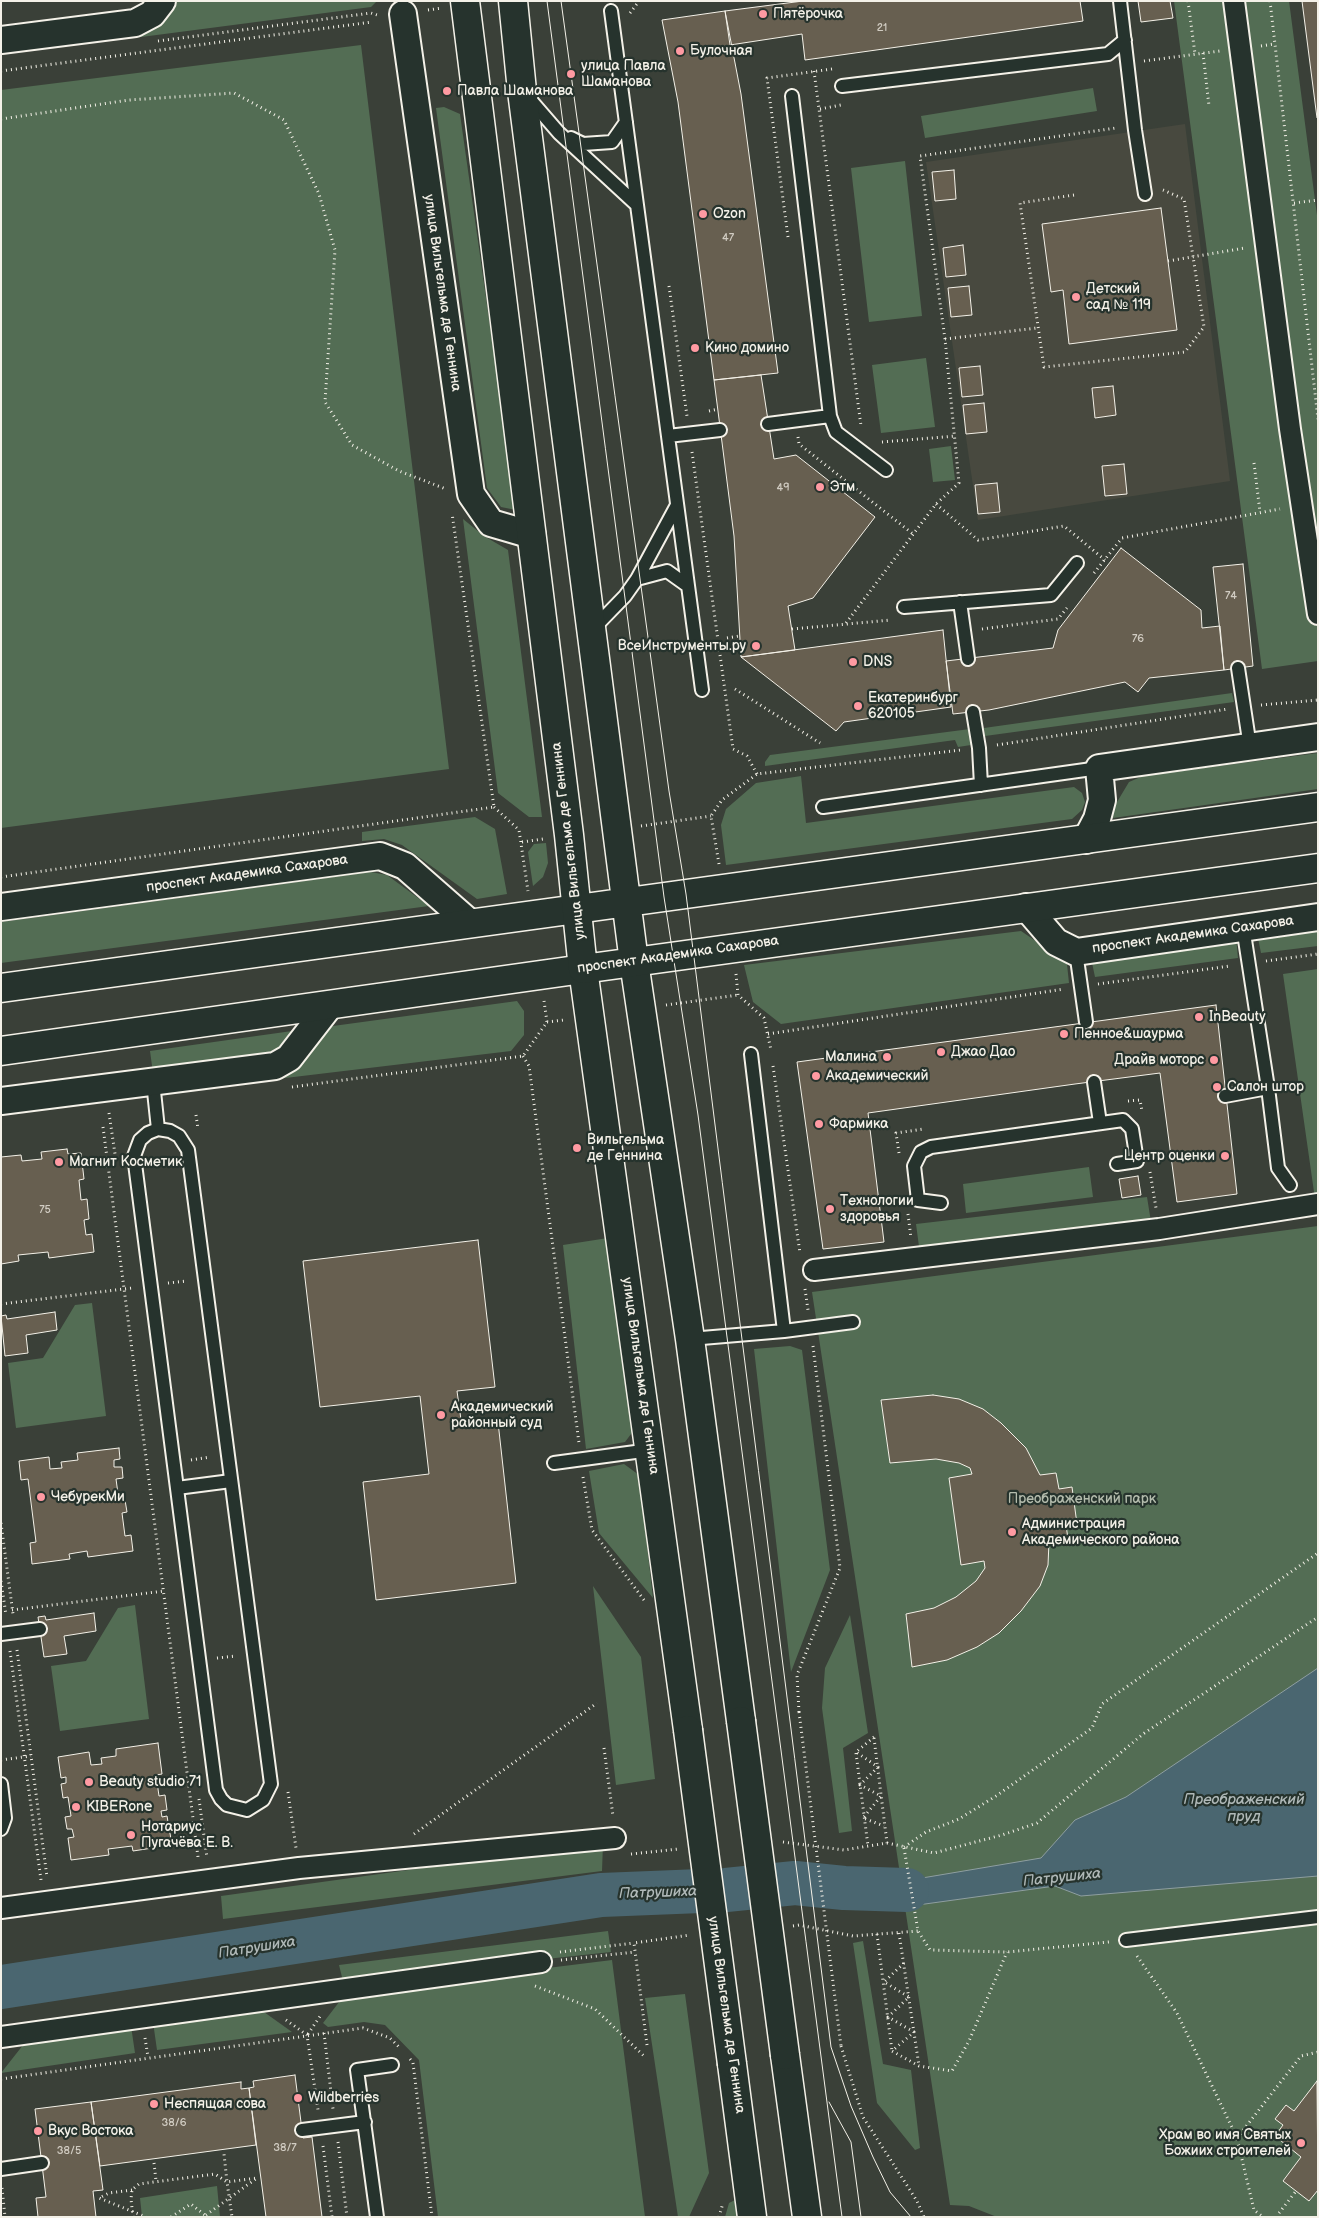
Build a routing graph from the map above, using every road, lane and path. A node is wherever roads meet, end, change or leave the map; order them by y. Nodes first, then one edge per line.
1 (162, 1) edge
2 (465, 1) edge
3 (513, 1) edge
4 (640, 1) edge
5 (1120, 1) edge
6 (1188, 1) edge
7 (1234, 1) edge
8 (1270, 1) edge
9 (611, 11) dead end
10 (630, 14) dead end
11 (393, 20) joint
12 (372, 22) dead end
13 (1, 40) edge
14 (1125, 40) junction
15 (157, 41) dead end
16 (1202, 53) dead end
17 (1196, 54) dead end
18 (1, 71) edge
19 (814, 71) dead end
20 (842, 86) dead end
21 (522, 91) junction
22 (792, 96) dead end
23 (1209, 106) dead end
24 (1, 119) edge
25 (626, 122) junction
26 (1120, 127) dead end
27 (559, 133) junction
28 (1145, 194) joint
29 (1074, 195) dead end
30 (1318, 200) edge
31 (1294, 203) junction
32 (637, 205) junction
33 (1265, 244) junction
34 (1194, 257) junction
35 (1168, 261) dead end
36 (667, 277) dead end
37 (1037, 328) junction
38 (945, 338) junction
39 (830, 416) junction
40 (1318, 419) edge
41 (768, 424) dead end
42 (865, 429) dead end
43 (720, 430) dead end
44 (690, 433) junction
45 (668, 436) junction
46 (956, 436) junction
47 (877, 438) dead end
48 (1254, 463) dead end
49 (886, 470) dead end
50 (448, 479) dead end
51 (936, 504) junction
52 (678, 505) junction
53 (452, 508) dead end
54 (1260, 512) dead end
55 (532, 535) junction
56 (1104, 560) dead end
57 (1076, 563) dead end
58 (637, 579) junction
59 (688, 586) junction
60 (960, 602) junction
61 (904, 607) dead end
62 (1318, 614) edge
63 (846, 623) dead end
64 (592, 630) junction
65 (738, 636) dead end
66 (728, 638) dead end
67 (968, 659) dead end
68 (1238, 668) dead end
69 (735, 689) dead end
70 (702, 690) dead end
71 (1318, 700) edge
72 (1245, 706) junction
73 (973, 712) dead end
74 (1318, 737) edge
75 (820, 743) dead end
76 (1250, 747) junction
77 (979, 748) junction
78 (1099, 768) junction
79 (758, 774) junction
80 (981, 784) junction
81 (823, 806) dead end
82 (494, 807) junction
83 (1318, 807) edge
84 (1086, 840) junction
85 (522, 842) dead end
86 (1318, 868) edge
87 (1, 878) edge
88 (722, 889) junction
89 (626, 902) junction
90 (1, 907) edge
91 (1026, 907) junction
92 (577, 909) junction
93 (1318, 917) edge
94 (470, 923) junction
95 (1243, 927) junction
96 (1076, 952) junction
97 (1318, 954) edge
98 (634, 962) junction
99 (1249, 964) junction
100 (583, 968) junction
101 (1081, 987) junction
102 (1, 988) edge
103 (330, 1005) junction
104 (547, 1022) dead end
105 (1086, 1022) dead end
106 (768, 1034) dead end
107 (1, 1051) edge
108 (751, 1054) dead end
109 (153, 1082) junction
110 (1094, 1082) dead end
111 (1268, 1088) junction
112 (1225, 1096) dead end
113 (1, 1101) edge
114 (1100, 1123) junction
115 (103, 1127) dead end
116 (158, 1129) junction
117 (1116, 1164) dead end
118 (1290, 1185) dead end
119 (941, 1203) dead end
120 (1318, 1204) edge
121 (814, 1270) dead end
122 (205, 1279) junction
123 (151, 1286) junction
124 (125, 1289) junction
125 (1, 1304) edge
126 (853, 1322) dead end
127 (784, 1331) junction
128 (690, 1339) junction
129 (650, 1450) junction
130 (581, 1459) junction
131 (554, 1463) dead end
132 (231, 1481) junction
133 (177, 1488) junction
134 (1, 1523) edge
135 (1318, 1553) edge
136 (1, 1581) edge
137 (164, 1591) junction
138 (649, 1608) dead end
139 (12, 1610) junction
140 (1318, 1617) edge
141 (40, 1629) dead end
142 (8, 1633) edge
143 (254, 1653) junction
144 (200, 1661) junction
145 (173, 1665) junction
146 (597, 1703) dead end
147 (799, 1712) dead end
148 (604, 1748) dead end
149 (856, 1752) junction
150 (24, 1756) junction
151 (31, 1756) junction
152 (1, 1760) edge
153 (878, 1767) junction
154 (1, 1784) edge
155 (860, 1785) junction
156 (609, 1787) dead end
157 (881, 1796) junction
158 (863, 1818) junction
159 (884, 1826) junction
160 (1, 1829) edge
161 (615, 1838) dead end
162 (407, 1840) dead end
163 (887, 1844) dead end
164 (868, 1846) dead end
165 (904, 1848) junction
166 (198, 1857) dead end
167 (47, 1877) dead end
168 (42, 1888) dead end
169 (1, 1908) edge
170 (1318, 1916) edge
171 (898, 1933) dead end
172 (877, 1934) dead end
173 (1126, 1940) junction
174 (634, 1943) dead end
175 (635, 1952) dead end
176 (1007, 1952) junction
177 (536, 1963) junction
178 (904, 1963) junction
179 (884, 1982) junction
180 (530, 1983) dead end
181 (909, 1997) junction
182 (640, 1999) dead end
183 (259, 2001) junction
184 (888, 2016) junction
185 (914, 2032) junction
186 (307, 2035) junction
187 (1, 2037) edge
188 (647, 2045) dead end
189 (401, 2050) dead end
190 (892, 2051) junction
191 (1318, 2052) edge
192 (407, 2057) dead end
193 (646, 2058) dead end
194 (392, 2065) dead end
195 (919, 2066) junction
196 (1, 2079) edge
197 (365, 2122) junction
198 (320, 2128) junction
199 (302, 2130) dead end
200 (1237, 2138) junction
201 (224, 2154) dead end
202 (42, 2163) dead end
203 (154, 2163) dead end
204 (1, 2168) edge
205 (156, 2181) junction
206 (1, 2182) edge
207 (227, 2182) junction
208 (132, 2190) junction
209 (1296, 2191) dead end
210 (230, 2199) junction
211 (1279, 2214) dead end
212 (133, 2215) edge
213 (206, 2216) edge
214 (5, 2217) edge
215 (146, 2217) edge
216 (171, 2217) edge
217 (232, 2217) edge
218 (332, 2217) edge
219 (377, 2217) edge
220 (432, 2217) edge
221 (752, 2217) edge
222 (807, 2217) edge
223 (924, 2217) edge
224 (1263, 2217) edge

1 - 13 street
2 - 55 street, улица Вильгельма де Геннина
3 - 21 street
4 - 10 path
5 - 14 lane
6 - 17 path
7 - 33 street
8 - 31 path
9 - 25 lane
11 - 15 path
11 - 55 street, улица Вильгельма де Геннина
12 - 18 path
14 - 20 lane
14 - 28 lane
16 - 23 path
19 - 42 path
21 - 27 lane
21 - 64 street
22 - 39 lane
24 - 50 path
25 - 27 lane
25 - 32 lane
26 - 38 path
27 - 32 lane
28 - 34 path
29 - 37 path
30 - 31 path
31 - 40 path
32 - 45 lane
33 - 34 path
33 - 62 street
34 - 35 path
34 - 37 path
36 - 44 path
37 - 38 path
38 - 46 path
39 - 41 lane
39 - 49 lane
43 - 44 lane
44 - 45 lane
44 - 79 path
45 - 52 lane
46 - 47 path
46 - 51 path
48 - 54 path
51 - 56 path
51 - 63 path
52 - 58 lane
52 - 59 lane
53 - 82 path
55 - 92 street, улица Вильгельма де Геннина
57 - 60 lane
58 - 59 lane
58 - 64 lane
59 - 70 lane
60 - 61 lane
60 - 67 lane
64 - 89 street
65 - 66 path
68 - 72 lane
69 - 75 path
71 - 72 path
72 - 76 lane
72 - 77 path
73 - 77 lane
74 - 76 street
76 - 78 street
77 - 79 path
77 - 80 lane
78 - 80 lane
78 - 84 street
79 - 88 path
80 - 81 lane
82 - 85 path
82 - 87 path
83 - 84 street
84 - 88 street
86 - 91 street, проспект Академика Сахарова
88 - 89 street
89 - 92 street
89 - 98 street
90 - 94 street, проспект Академика Сахарова
91 - 96 street, проспект Академика Сахарова
91 - 98 street, проспект Академика Сахарова
92 - 94 street
92 - 100 street, улица Вильгельма де Геннина
93 - 95 street, проспект Академика Сахарова
94 - 102 street
95 - 96 street, проспект Академика Сахарова
95 - 99 lane
96 - 101 lane
97 - 99 path
98 - 100 street, проспект Академика Сахарова
98 - 128 street
99 - 101 path
99 - 111 lane
100 - 103 street, проспект Академика Сахарова
100 - 129 street, улица Вильгельма де Геннина
101 - 105 lane
101 - 106 path
103 - 107 street, проспект Академика Сахарова
103 - 109 street
104 - 130 path
108 - 127 lane
109 - 113 street
109 - 116 lane
110 - 114 lane
111 - 112 lane
111 - 118 lane
114 - 117 lane
114 - 119 lane
115 - 124 path
116 - 122 lane
116 - 123 lane
120 - 121 street
122 - 123 path
122 - 132 lane
123 - 124 path
123 - 133 lane
124 - 125 path
124 - 137 path
126 - 127 lane
127 - 128 lane
128 - 222 street, bridge
129 - 130 lane
129 - 221 street, улица Вильгельма де Геннина, bridge
130 - 131 lane
130 - 138 path
132 - 133 lane
132 - 143 lane
133 - 144 lane
134 - 139 path
135 - 165 path
136 - 142 path
137 - 139 path
137 - 145 path
139 - 142 path
140 - 165 path
141 - 142 lane
142 - 150 path
142 - 151 path
143 - 144 path
143 - 144 lane
144 - 145 path
145 - 166 path
146 - 162 path
147 - 223 path, bridge
148 - 156 path
149 - 153 path
149 - 153 path
149 - 155 path
150 - 151 path
150 - 152 path
150 - 168 path
151 - 167 path
153 - 155 path
153 - 157 path
154 - 160 lane
155 - 157 path
155 - 158 path
157 - 158 path
157 - 159 path
158 - 159 path
158 - 164 path
159 - 163 path
161 - 169 street
165 - 176 path
170 - 173 lane
171 - 178 path
172 - 179 path
173 - 176 path
173 - 200 path
174 - 177 path
175 - 177 path
176 - 195 path
177 - 183 street
178 - 179 path
178 - 181 path
179 - 181 path
179 - 184 path
180 - 193 path
181 - 184 path
181 - 185 path
182 - 188 path
183 - 186 path
183 - 187 street
184 - 185 path
184 - 190 path
185 - 190 path
185 - 195 path
186 - 189 path
186 - 196 path
186 - 198 path
190 - 195 path
191 - 200 path
192 - 220 path
194 - 197 lane
197 - 198 lane
197 - 219 lane
198 - 199 lane
198 - 218 path
200 - 224 path
201 - 207 path
202 - 204 lane
203 - 205 path
205 - 207 path
205 - 208 path
206 - 214 path
207 - 210 path
207 - 210 path
208 - 212 path
208 - 212 path
209 - 211 path
210 - 213 path
210 - 217 path
212 - 215 path
213 - 216 path

